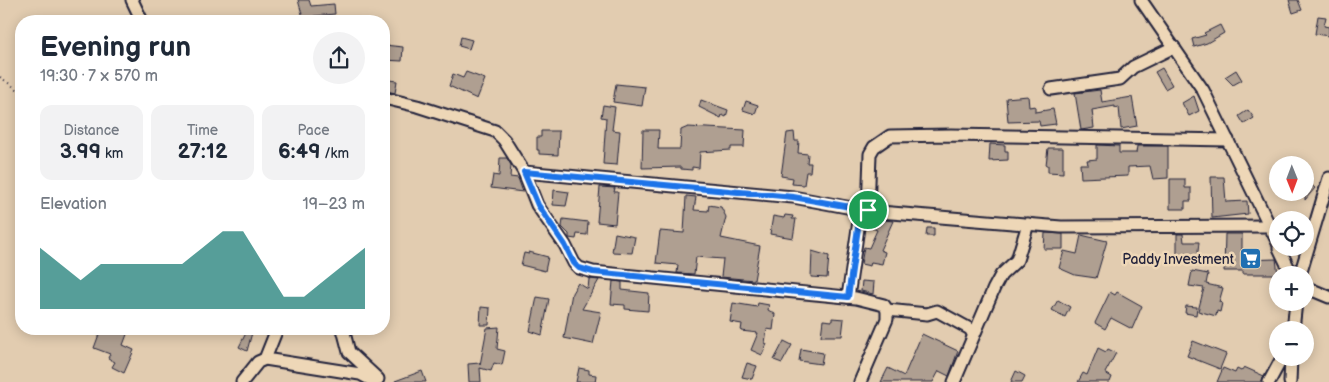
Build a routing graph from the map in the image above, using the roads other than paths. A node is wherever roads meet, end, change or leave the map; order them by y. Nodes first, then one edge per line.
1 (132, 0) edge
2 (1141, 0) edge
3 (139, 15) edge
4 (1174, 47) junction
5 (1051, 89) dead end
6 (390, 99) edge
7 (1228, 140) junction
8 (524, 172) junction
9 (1329, 178) edge
10 (868, 210) junction
11 (1028, 224) junction
12 (1269, 226) joint
13 (1303, 266) edge
14 (1314, 291) edge
15 (848, 297) junction
16 (1329, 297) edge
17 (887, 310) junction
18 (973, 334) junction
19 (275, 335) edge
20 (344, 335) edge
21 (265, 359) junction
22 (1278, 366) edge
23 (1291, 366) edge
24 (242, 382) edge
25 (375, 382) edge
26 (381, 382) edge
27 (860, 382) edge
28 (954, 382) edge
29 (1269, 382) edge
30 (1290, 382) edge

1 - 3 street
2 - 4 street
4 - 5 street
4 - 7 street
6 - 8 street
7 - 10 street
7 - 12 street
8 - 10 street
8 - 15 street
9 - 13 street
10 - 11 street
10 - 15 street
11 - 12 street
11 - 18 street
14 - 16 street
15 - 17 street
17 - 18 street
17 - 27 street
18 - 28 street
19 - 21 street
20 - 26 street
21 - 24 street
21 - 25 street
22 - 29 street
23 - 30 street

